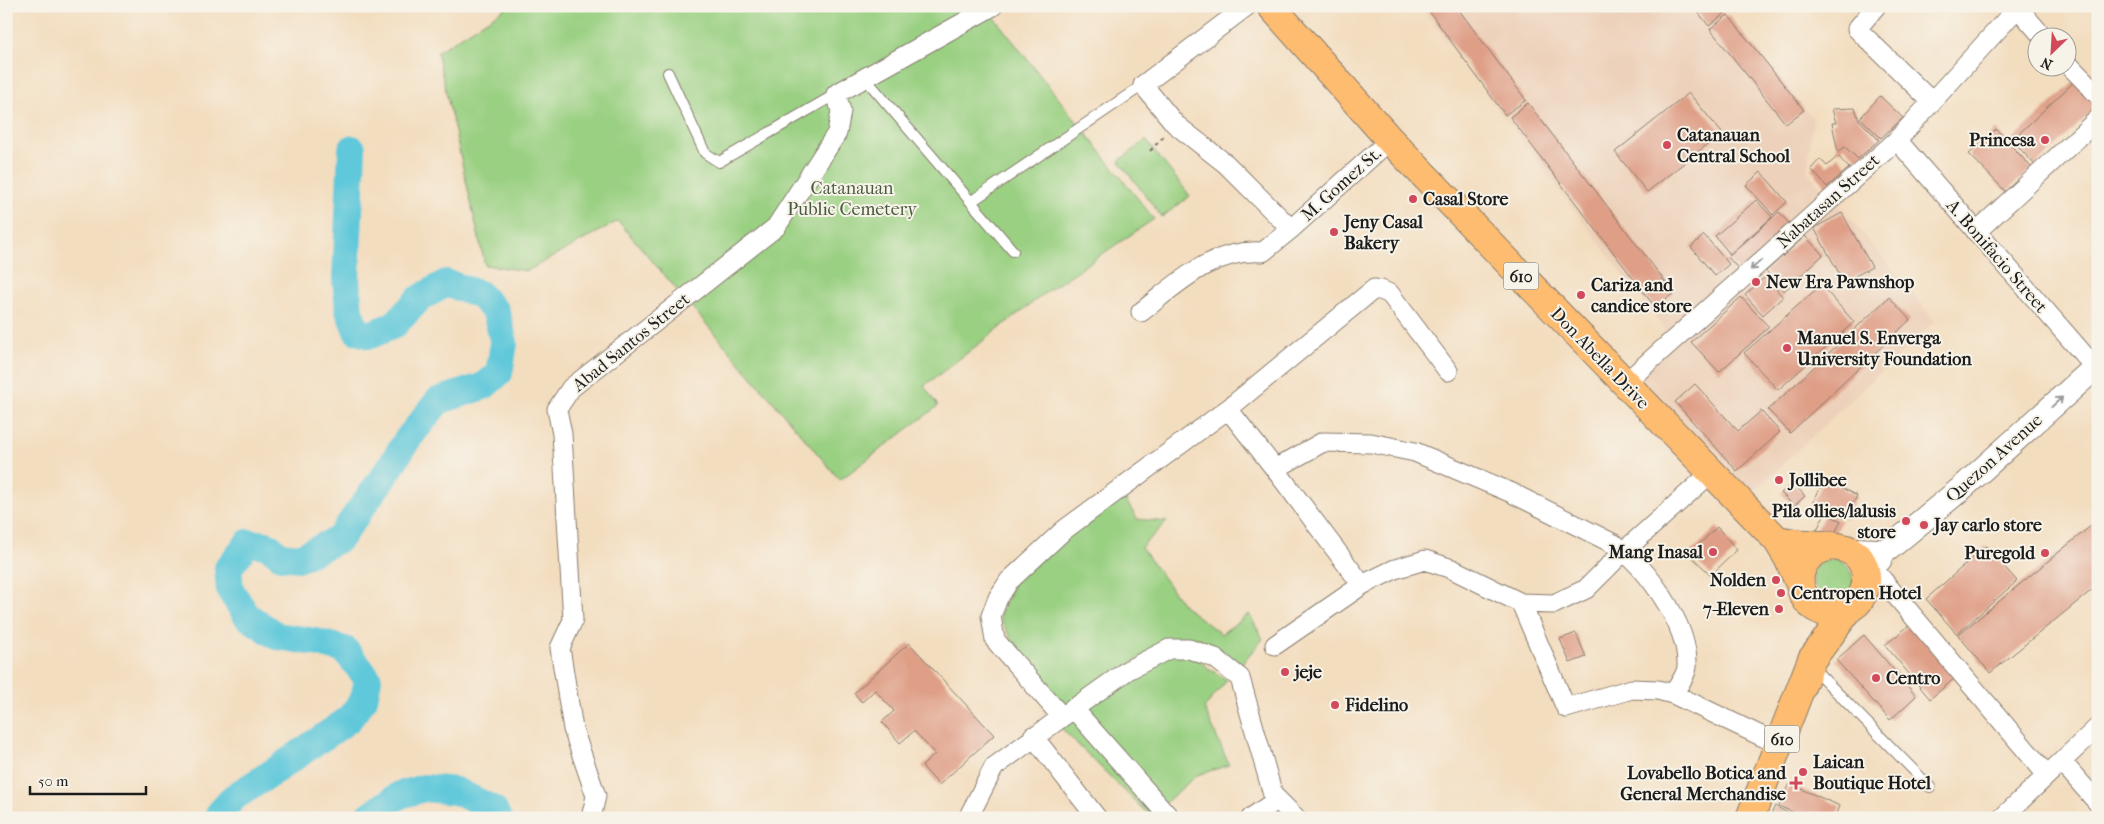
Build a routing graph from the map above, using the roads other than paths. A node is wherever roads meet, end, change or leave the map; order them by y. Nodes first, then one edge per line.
1 (1247, 6) edge
2 (1271, 6) edge
3 (1876, 6) edge
4 (2018, 7) edge
5 (988, 8) edge
6 (2036, 28) edge
7 (668, 73) dead end
8 (2076, 73) edge
9 (865, 78) junction
10 (1143, 85) junction
11 (836, 94) junction
12 (2098, 96) edge
13 (1932, 102) junction
14 (2098, 119) edge
15 (1390, 140) junction
16 (1897, 140) junction
17 (972, 201) junction
18 (1291, 229) junction
19 (1976, 232) junction
20 (1013, 251) dead end
21 (1142, 312) dead end
22 (2097, 368) edge
23 (1448, 370) dead end
24 (1624, 384) junction
25 (1228, 409) junction
26 (1275, 469) junction
27 (1712, 472) junction
28 (1777, 540) junction
29 (1837, 546) junction
30 (1888, 549) junction
31 (1624, 551) junction
32 (1362, 585) junction
33 (1801, 588) junction
34 (1863, 590) junction
35 (1521, 603) junction
36 (1275, 645) dead end
37 (1811, 662) junction
38 (1674, 694) junction
39 (1067, 713) junction
40 (2098, 727) edge
41 (1034, 736) junction
42 (1780, 745) junction
43 (2062, 762) junction
44 (2047, 775) junction
45 (1930, 787) dead end
46 (1278, 800) junction
47 (2098, 803) edge
48 (591, 818) edge
49 (968, 818) edge
50 (1097, 818) edge
51 (1170, 818) edge
52 (1252, 818) edge
53 (1296, 818) edge
54 (1750, 818) edge
55 (2002, 818) edge

1 - 10 street
2 - 15 main road, Don Abella Drive / 610
3 - 13 street
4 - 6 street
4 - 13 street, Nabatasan Street
5 - 9 street
7 - 11 lane
8 - 12 street
9 - 11 street
9 - 17 lane
10 - 17 lane
10 - 18 street
11 - 48 street, Abad Santos Street
13 - 16 street, Nabatasan Street
14 - 19 street
15 - 18 street, M. Gomez St.
15 - 24 main road, Don Abella Drive / 610
16 - 19 street, A. Bonifacio Street
16 -> 24 street, Nabatasan Street
17 - 20 lane
18 - 21 street, M. Gomez St.
19 - 22 street, A. Bonifacio Street
30 -> 22 street, Quezon Avenue
23 - 25 street
24 - 27 main road, Don Abella Drive / 610
25 - 26 street
25 - 39 street
26 - 31 street
26 - 32 street
27 - 28 main road, Don Abella Drive / 610
27 - 31 street
28 - 29 main road
28 - 33 main road, Don Abella Drive / 610
29 - 30 street
29 - 33 main road, 610
29 - 34 main road
30 - 34 street, Quezon Avenue
31 - 35 street
31 - 38 street
32 - 35 street
32 - 36 street
33 - 34 main road, 610
33 - 37 main road, Quezon Avenue / 610
34 - 37 main road, Quezon Avenue / 610
34 - 44 street
35 - 38 street
37 - 42 main road, Quezon Avenue / 610
37 - 45 lane
38 - 42 street
39 - 41 street
39 - 46 street
39 - 51 street
40 - 43 street
41 - 49 street
41 - 50 street
42 - 54 main road, Quezon Avenue / 610
43 - 44 street
43 - 47 street
44 - 55 street
46 - 52 street
46 - 53 street

